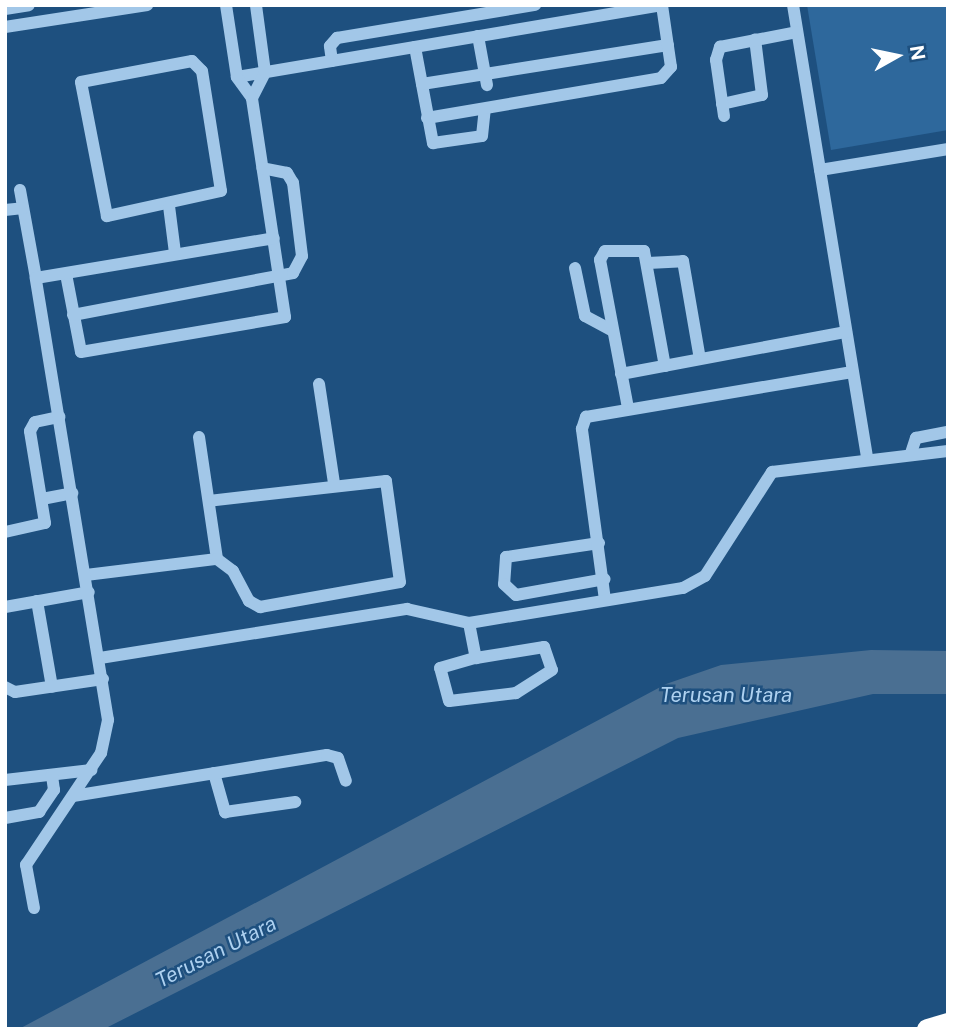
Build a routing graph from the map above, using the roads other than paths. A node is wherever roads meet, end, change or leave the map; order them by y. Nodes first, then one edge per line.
1 (29, 5) edge
2 (147, 5) edge
3 (226, 5) edge
4 (256, 5) edge
5 (535, 5) edge
6 (662, 5) edge
7 (793, 5) edge
8 (5, 9) edge
9 (510, 9) junction
10 (600, 10) edge
11 (5, 27) edge
12 (515, 30) junction
13 (797, 32) junction
14 (478, 36) junction
15 (755, 39) junction
16 (668, 45) junction
17 (415, 47) junction
18 (332, 61) junction
19 (265, 72) junction
20 (237, 77) junction
21 (486, 78) junction
22 (422, 84) junction
23 (252, 98) junction
24 (485, 109) junction
25 (427, 118) junction
26 (948, 149) edge
27 (262, 168) junction
28 (820, 170) junction
29 (20, 190) dead end
30 (169, 206) junction
31 (23, 208) junction
32 (5, 210) edge
33 (274, 237) junction
34 (175, 253) junction
35 (648, 263) junction
36 (576, 268) dead end
37 (66, 274) junction
38 (281, 276) junction
39 (36, 278) junction
40 (73, 315) junction
41 (611, 330) junction
42 (846, 332) junction
43 (700, 359) junction
44 (665, 366) junction
45 (852, 372) junction
46 (621, 374) junction
47 (319, 384) dead end
48 (628, 408) junction
49 (59, 417) junction
50 (948, 432) edge
51 (198, 437) dead end
52 (948, 451) edge
53 (911, 453) junction
54 (867, 457) junction
55 (334, 483) junction
56 (72, 493) junction
57 (42, 499) junction
58 (209, 501) junction
59 (5, 532) edge
60 (599, 543) junction
61 (217, 559) junction
62 (86, 575) junction
63 (605, 579) junction
64 (89, 592) junction
65 (605, 600) junction
66 (37, 601) junction
67 (5, 607) edge
68 (469, 622) junction
69 (100, 658) junction
70 (476, 658) junction
71 (103, 680) junction
72 (5, 687) edge
73 (52, 687) junction
74 (91, 770) junction
75 (214, 773) junction
76 (52, 775) junction
77 (5, 780) edge
78 (346, 781) dead end
79 (73, 796) junction
80 (295, 802) dead end
81 (5, 818) edge
82 (34, 908) dead end
83 (948, 1023) edge
84 (927, 1029) edge

1 - 8 street
2 - 11 street
3 - 20 street
4 - 19 street
5 - 9 street
6 - 10 street
6 - 16 street
7 - 13 street
9 - 12 street
9 - 18 street
10 - 12 street
12 - 14 street
13 - 15 street
13 - 28 street
14 - 17 street
14 - 21 street
15 - 15 street
16 - 21 street
16 - 24 street
17 - 18 street
17 - 22 street
18 - 19 street
19 - 20 street
19 - 23 street
20 - 23 street
21 - 22 street
22 - 25 street
23 - 27 street
24 - 25 street
24 - 25 street
26 - 28 street
27 - 33 street
27 - 38 street
28 - 42 street
29 - 31 street
30 - 30 street
30 - 34 street
31 - 32 street
31 - 39 street
33 - 34 street
33 - 38 street
34 - 37 street
35 - 41 street
35 - 43 street
35 - 44 street
36 - 41 street
37 - 39 street
37 - 40 street
38 - 40 street
38 - 40 street
39 - 49 street
41 - 46 street
42 - 43 street
42 - 45 street
43 - 44 street
44 - 46 street
45 - 48 street
45 - 54 street
46 - 48 street
47 - 55 street
48 - 60 street
49 - 56 street
49 - 57 street
50 - 53 street
51 - 58 street
52 - 53 street
53 - 54 street
54 - 65 street
55 - 58 street
55 - 61 street
56 - 57 street
56 - 62 street
57 - 59 street
58 - 61 street
60 - 63 street
60 - 63 street
61 - 62 street
62 - 64 street
63 - 65 street
64 - 66 street
64 - 69 street
65 - 68 street
66 - 67 street
66 - 73 street
68 - 69 street
68 - 70 street
69 - 71 street
70 - 70 street
71 - 73 street
71 - 74 street
72 - 73 street
74 - 76 street
74 - 79 street
75 - 78 street
75 - 79 street
75 - 80 street
76 - 77 street
76 - 81 street
79 - 82 street
83 - 84 highway

